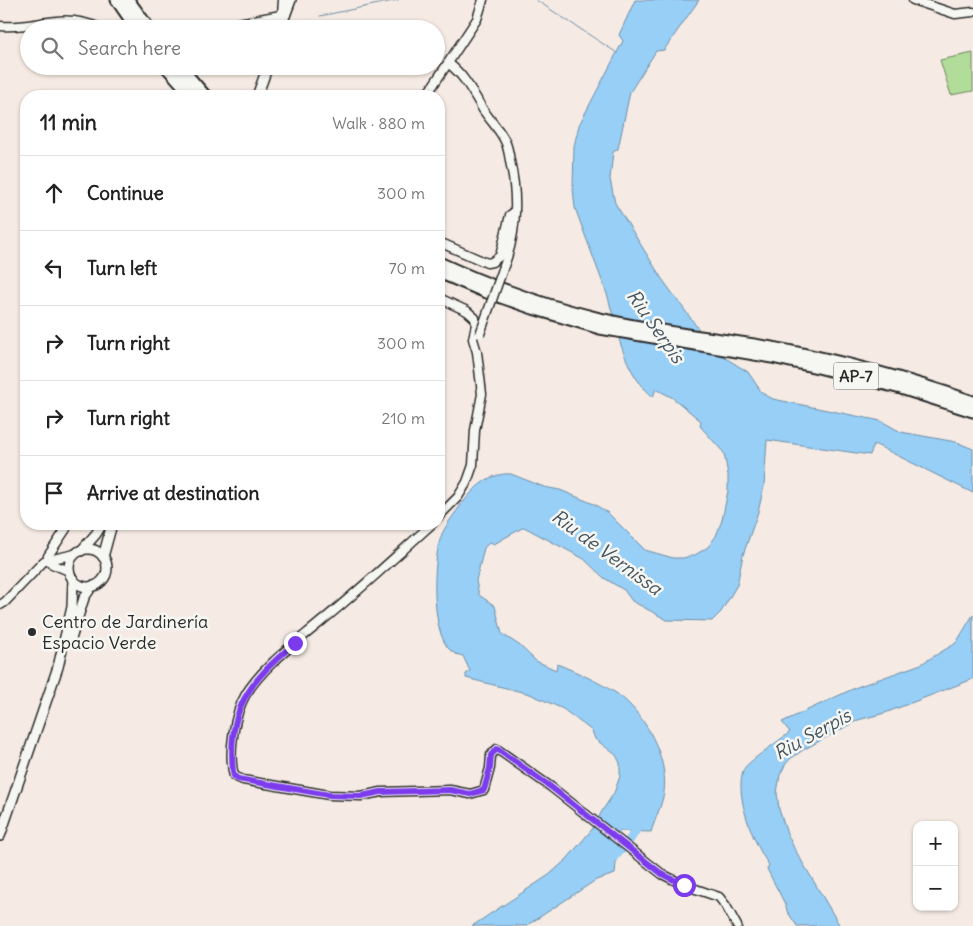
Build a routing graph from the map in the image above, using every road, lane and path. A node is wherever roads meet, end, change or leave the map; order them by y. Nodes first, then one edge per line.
1 (117, 0) edge
2 (128, 0) edge
3 (283, 0) edge
4 (291, 0) edge
5 (483, 0) edge
6 (913, 0) edge
7 (973, 12) edge
8 (284, 14) junction
9 (131, 20) edge
10 (142, 20) edge
11 (253, 20) edge
12 (282, 20) edge
13 (0, 26) edge
14 (20, 26) edge
15 (448, 63) junction
16 (445, 68) edge
17 (174, 75) edge
18 (187, 75) edge
19 (265, 75) edge
20 (440, 75) edge
21 (188, 90) edge
22 (200, 90) edge
23 (259, 90) edge
24 (430, 90) edge
25 (515, 212) junction
26 (445, 245) edge
27 (445, 266) edge
28 (445, 275) edge
29 (445, 301) edge
30 (638, 331) junction
31 (737, 347) junction
32 (477, 352) junction
33 (973, 402) edge
34 (973, 411) edge
35 (445, 510) edge
36 (65, 530) edge
37 (98, 530) edge
38 (110, 530) edge
39 (425, 530) edge
40 (78, 552) junction
41 (103, 557) junction
42 (52, 560) junction
43 (71, 575) junction
44 (92, 586) junction
45 (0, 605) edge
46 (58, 666) junction
47 (0, 836) edge
48 (737, 926) edge

1 - 9 highway
2 - 10 highway
3 - 8 street
4 - 8 main road
5 - 15 street
6 - 7 street
8 - 11 street
8 - 12 main road
13 - 14 street
15 - 16 street
15 - 25 street
17 - 21 highway
18 - 22 highway
19 - 23 main road
20 - 24 street
25 - 26 street
25 - 32 street, bridge
27 - 30 highway, AP-7
28 - 30 highway, AP-7
29 - 32 street
30 - 31 highway, AP-7
31 - 33 highway, AP-7
31 - 34 highway, AP-7
32 - 35 street
36 - 42 street
37 - 40 main road
38 - 41 main road
39 - 48 street
40 - 41 main road
40 - 42 street
40 - 43 main road
41 - 44 main road
42 - 43 street
42 - 45 street
43 - 44 main road
43 - 46 main road
44 - 46 main road
46 - 47 main road

